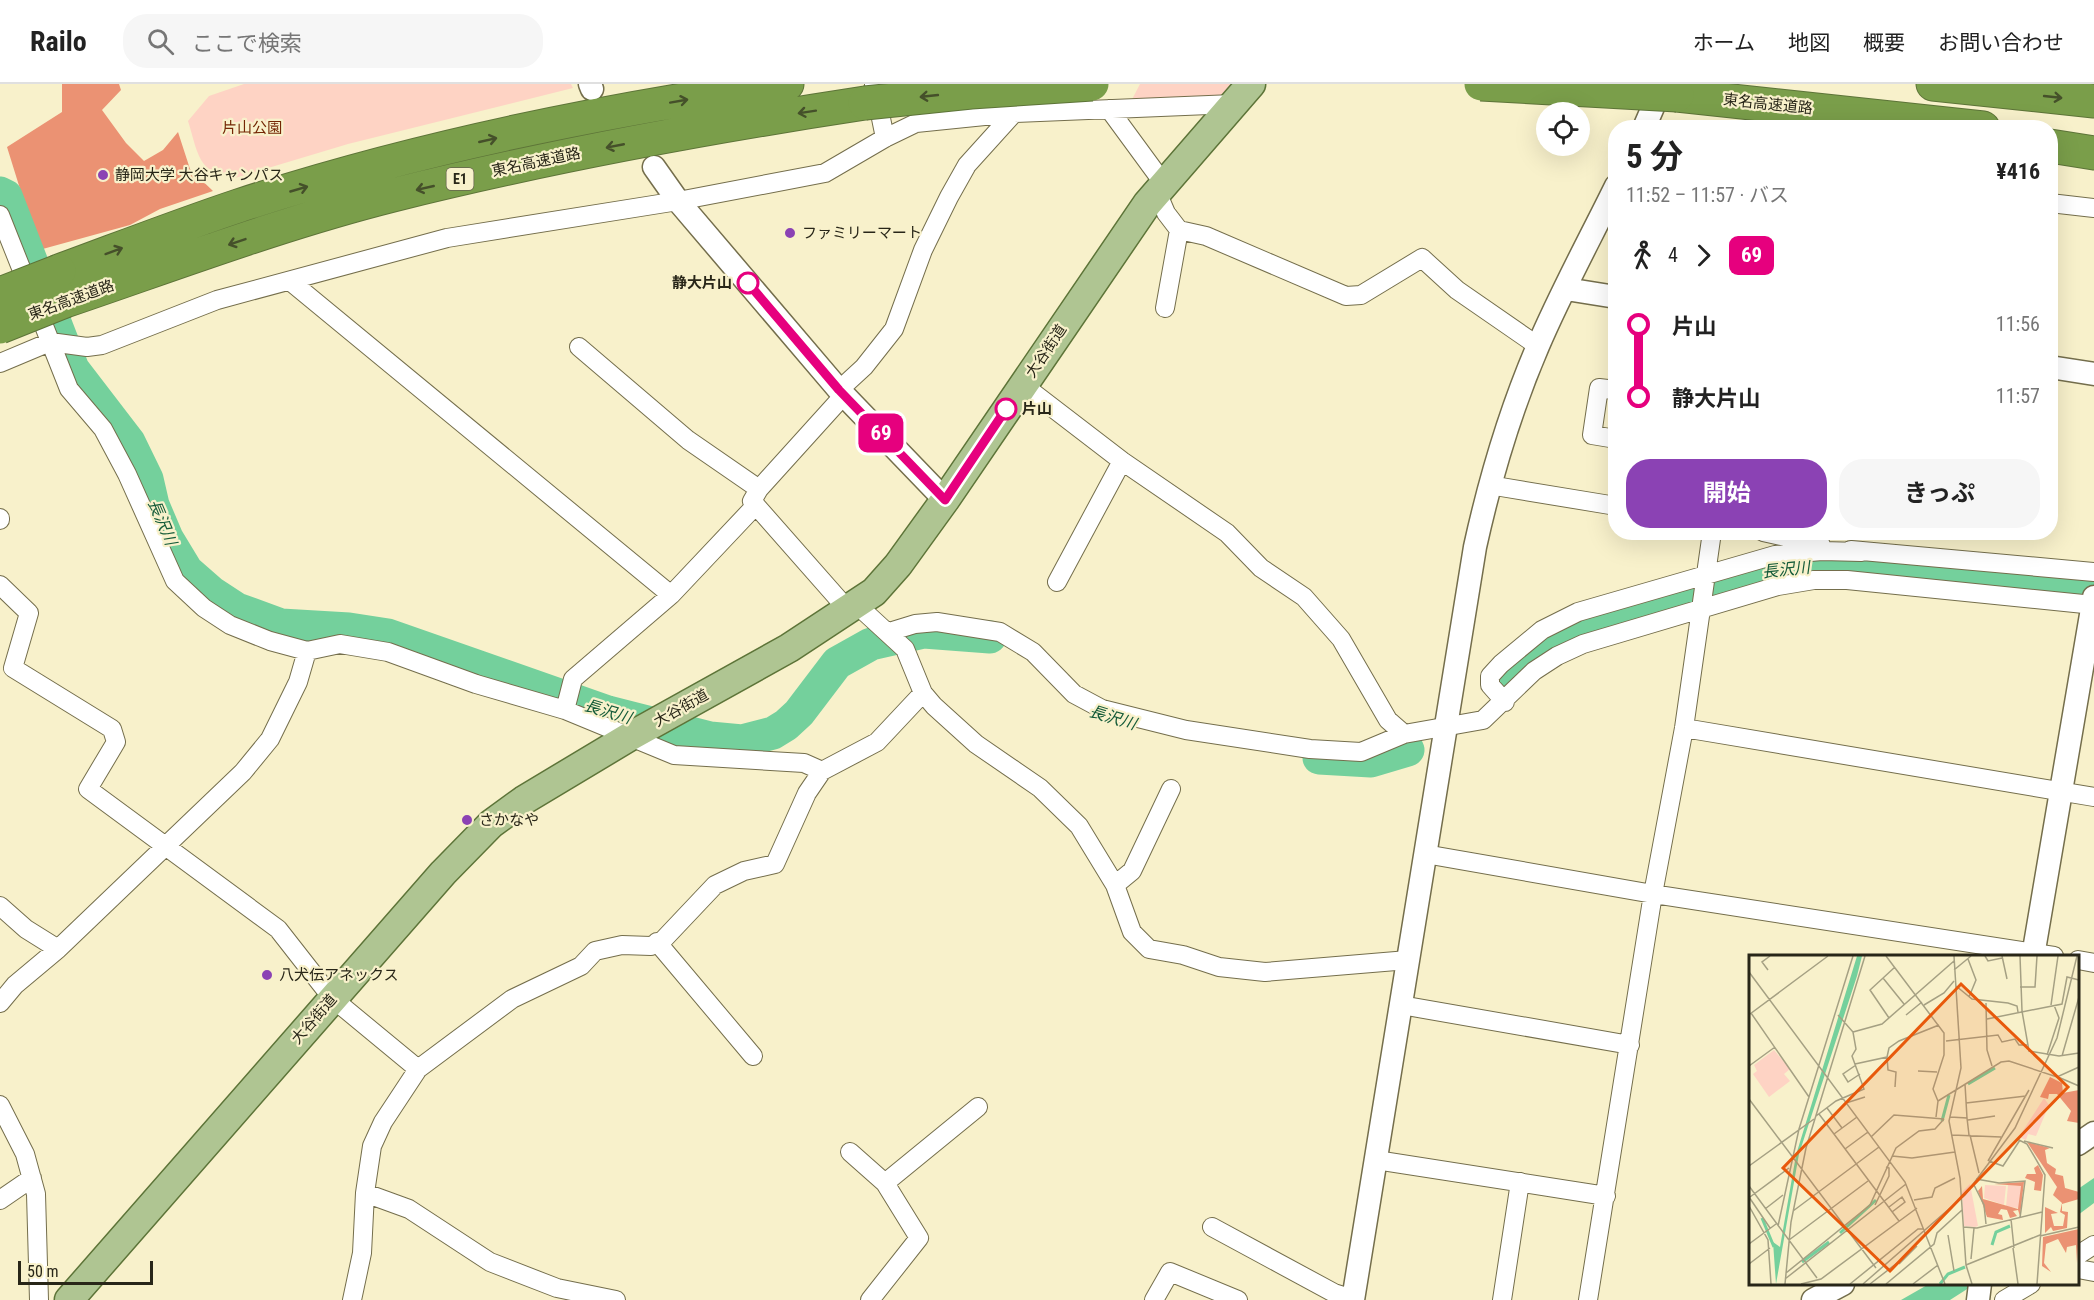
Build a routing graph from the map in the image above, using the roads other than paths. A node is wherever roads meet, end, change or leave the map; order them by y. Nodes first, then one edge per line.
1 (787, 84) edge
2 (1053, 84) edge
3 (1107, 84) edge
4 (1481, 84) edge
5 (1933, 84) edge
6 (1670, 89) edge
7 (869, 94) edge
8 (1242, 94) edge
9 (1099, 101) edge
10 (2094, 101) edge
11 (1067, 111) junction
12 (1857, 112) junction
13 (1014, 113) junction
14 (1651, 120) edge
15 (1902, 120) edge
16 (1920, 120) edge
17 (2058, 137) edge
18 (885, 138) junction
19 (2094, 141) edge
20 (2058, 147) edge
21 (2094, 153) edge
22 (654, 167) dead end
23 (1161, 188) junction
24 (678, 201) junction
25 (1608, 202) edge
26 (2058, 203) edge
27 (2094, 208) edge
28 (0, 215) edge
29 (1179, 230) junction
30 (290, 280) junction
31 (62, 286) junction
32 (1566, 289) junction
33 (0, 294) edge
34 (1608, 296) edge
35 (1165, 308) dead end
36 (0, 327) edge
37 (51, 342) junction
38 (1538, 346) junction
39 (579, 347) dead end
40 (0, 363) edge
41 (2058, 368) edge
42 (2094, 374) edge
43 (1023, 385) junction
44 (1608, 389) edge
45 (841, 392) junction
46 (1608, 438) edge
47 (1122, 461) junction
48 (1489, 485) junction
49 (757, 497) junction
50 (945, 500) junction
51 (1608, 505) edge
52 (1711, 540) edge
53 (1803, 540) edge
54 (1862, 552) junction
55 (2094, 572) edge
56 (1704, 577) junction
57 (1057, 582) dead end
58 (0, 585) edge
59 (671, 595) junction
60 (2094, 602) edge
61 (852, 607) junction
62 (1699, 609) junction
63 (890, 632) junction
64 (307, 651) junction
65 (923, 693) junction
66 (1505, 702) junction
67 (565, 709) junction
68 (1683, 728) junction
69 (1446, 729) junction
70 (1404, 734) junction
71 (630, 736) junction
72 (822, 771) junction
73 (1171, 789) dead end
74 (2060, 792) junction
75 (2094, 797) edge
76 (165, 847) junction
77 (1425, 854) junction
78 (1114, 885) junction
79 (1653, 894) junction
80 (0, 906) edge
81 (657, 942) junction
82 (58, 949) junction
83 (2040, 955) edge
84 (1408, 960) junction
85 (2079, 960) edge
86 (2094, 963) edge
87 (332, 998) junction
88 (0, 1003) edge
89 (1401, 1005) junction
90 (1630, 1045) junction
91 (753, 1056) dead end
92 (418, 1069) junction
93 (0, 1105) edge
94 (978, 1107) dead end
95 (2094, 1133) edge
96 (2079, 1143) edge
97 (850, 1152) dead end
98 (1376, 1160) junction
99 (32, 1178) junction
100 (1520, 1182) junction
101 (885, 1183) junction
102 (364, 1193) junction
103 (1606, 1196) junction
104 (0, 1200) edge
105 (1212, 1227) dead end
106 (2094, 1245) edge
107 (2079, 1255) edge
108 (2079, 1269) edge
109 (2094, 1272) edge
110 (1841, 1285) edge
111 (1980, 1285) edge
112 (2029, 1285) edge
113 (39, 1300) edge
114 (69, 1300) edge
115 (352, 1300) edge
116 (616, 1300) edge
117 (870, 1300) edge
118 (1154, 1300) edge
119 (1238, 1300) edge
120 (1353, 1300) edge
121 (1502, 1300) edge
122 (1588, 1300) edge
123 (1813, 1300) edge
124 (1978, 1300) edge
125 (2004, 1300) edge

31 -> 1 highway, 東名高速道路 / E1
2 - 11 street
3 - 9 street
4 - 6 highway, 東名高速道路, bridge
5 -> 10 highway
6 - 12 highway, 東名高速道路
6 - 14 street
9 -> 7 highway, 東名高速道路 / E1, bridge
7 - 18 street
7 -> 31 highway, 東名高速道路 / E1
8 - 9 street
8 - 23 main road, 大谷街道
9 - 11 street
9 - 23 street
11 - 13 street
12 - 15 highway
12 - 16 highway, 東名高速道路
13 - 18 street
13 - 45 street
17 - 19 highway
18 - 24 street
20 - 21 highway
22 - 24 street
23 - 29 street
23 - 43 main road, 大谷街道
24 - 30 street
24 - 45 street
25 - 32 street
26 - 27 street
28 - 37 street
29 - 35 street
29 - 38 street
30 - 37 street
30 - 59 street
31 - 33 highway, 東名高速道路 / E1, bridge
31 - 36 highway, 東名高速道路 / E1, bridge
32 - 34 street
32 - 38 street
37 - 40 street
37 - 64 street
38 - 48 street
39 - 49 street
41 - 42 street
43 - 47 street
43 - 50 main road, 大谷街道
44 - 46 street
45 - 49 street
45 - 50 street
47 - 57 street
47 - 70 street
48 - 51 street
48 - 69 street
49 - 59 street
49 - 61 street
50 - 61 main road, 大谷街道
52 - 56 street
53 - 54 street
54 - 55 street
54 - 56 street
56 - 62 street
56 - 66 street
58 - 76 street
59 - 67 street
60 - 62 street
60 - 74 street
61 - 63 street
61 - 71 main road, 大谷街道
62 - 66 street
62 - 68 street
63 - 65 street
63 - 70 street
64 - 67 street
64 - 76 street
65 - 72 street
65 - 78 street
66 - 69 street
67 - 71 street
68 - 74 street
68 - 79 street
69 - 70 street
69 - 77 street
71 - 72 street
71 - 87 main road, 大谷街道
72 - 81 street
73 - 78 street
74 - 75 street
74 - 83 street
76 - 82 street
76 - 87 street
77 - 79 street
77 - 84 street
78 - 84 street
79 - 83 street
79 - 90 street
80 - 82 street
81 - 91 street
81 - 92 street
82 - 88 street
84 - 89 street
85 - 86 street
87 - 92 street
87 - 114 main road, 大谷街道
89 - 90 street
89 - 98 street
90 - 103 street
92 - 102 street
93 - 99 street
94 - 101 street
95 - 96 street
97 - 101 street
98 - 100 street
98 - 120 street
99 - 104 street
99 - 113 street
100 - 103 street
100 - 121 street
101 - 117 street
102 - 115 street
102 - 116 street
103 - 122 street
105 - 120 street
106 - 107 street
108 - 109 street
110 - 123 street
111 - 124 street
112 - 125 street
118 - 119 street

